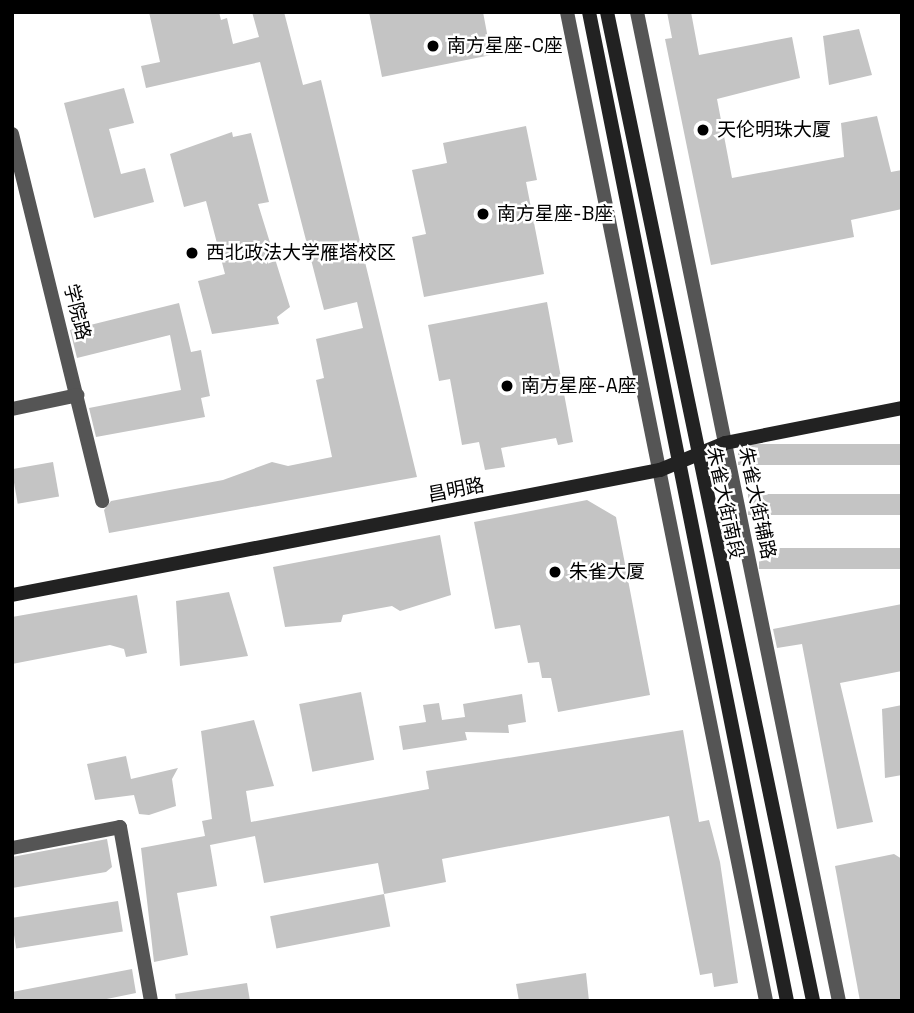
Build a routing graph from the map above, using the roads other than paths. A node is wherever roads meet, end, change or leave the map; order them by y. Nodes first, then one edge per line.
1 (567, 12) edge
2 (589, 12) edge
3 (607, 12) edge
4 (637, 12) edge
5 (12, 134) edge
6 (78, 395) junction
7 (902, 408) edge
8 (12, 409) edge
9 (725, 443) junction
10 (696, 460) junction
11 (679, 466) junction
12 (660, 470) junction
13 (102, 501) dead end
14 (12, 595) edge
15 (12, 848) edge
16 (151, 1001) edge
17 (766, 1001) edge
18 (787, 1001) edge
19 (813, 1001) edge
20 (839, 1001) edge

1 - 12 street
2 - 11 main road, 朱雀大街南段
3 - 10 main road, 朱雀大街南段
4 - 9 street, 朱雀大街辅路
5 - 6 street, 学院路
6 - 8 street
6 - 13 street, 学院路
7 - 9 main road, 昌明路
9 - 10 main road, 昌明路
9 - 20 street, 朱雀大街辅路
10 - 11 main road, 昌明路
10 - 19 main road, 朱雀大街南段
11 - 12 main road, 昌明路
11 - 18 main road, 朱雀大街南段
12 - 14 main road, 昌明路
12 - 17 street
15 - 16 street

